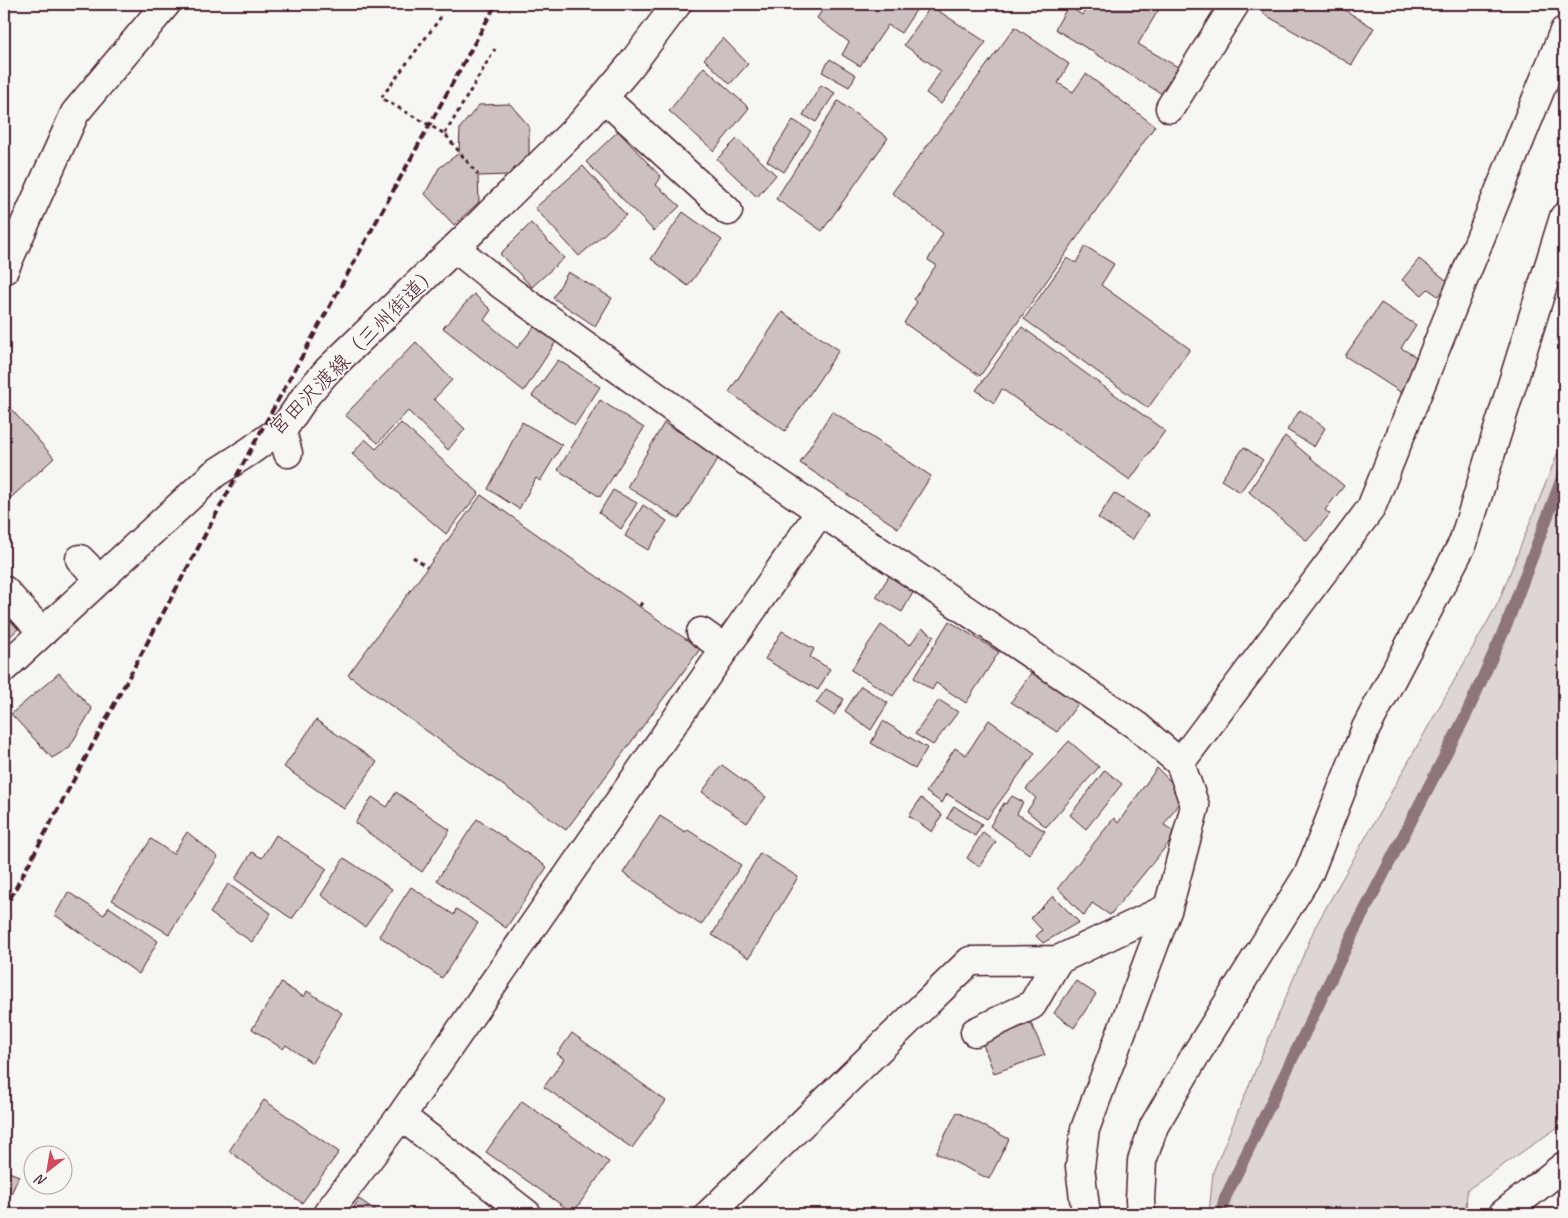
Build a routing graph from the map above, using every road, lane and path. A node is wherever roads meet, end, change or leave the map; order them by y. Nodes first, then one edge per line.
1 (166, 4) edge
2 (678, 4) edge
3 (1235, 4) edge
4 (442, 18) dead end
5 (1564, 31) edge
6 (495, 50) dead end
7 (604, 98) junction
8 (1170, 108) dead end
9 (445, 134) junction
10 (478, 176) dead end
11 (728, 211) dead end
12 (1564, 217) edge
13 (455, 248) junction
14 (4, 270) edge
15 (820, 512) junction
16 (413, 557) dead end
17 (427, 567) dead end
18 (4, 590) edge
19 (642, 602) dead end
20 (640, 606) dead end
21 (42, 632) junction
22 (701, 632) dead end
23 (725, 649) junction
24 (4, 668) edge
25 (1180, 763) junction
26 (1168, 908) junction
27 (1058, 960) junction
28 (975, 1032) dead end
29 (401, 1116) junction
30 (1564, 1166) edge
31 (326, 1214) edge
32 (526, 1214) edge
33 (709, 1214) edge
34 (1086, 1214) edge
35 (1141, 1214) edge
36 (1503, 1214) edge

1 - 14 street
2 - 7 street, 宮田沢渡線（三州街道）
3 - 8 street
4 - 9 path
5 - 25 street
6 - 9 path
7 - 11 street
7 - 13 street, 宮田沢渡線（三州街道）
9 - 10 path
12 - 35 street
13 - 15 street
13 - 21 street, 宮田沢渡線（三州街道）
15 - 23 street
15 - 25 street
16 - 17 path
18 - 21 street
19 - 20 path
21 - 24 street, 宮田沢渡線（三州街道）
22 - 23 street
23 - 29 street
25 - 26 street
26 - 27 street
26 - 34 street
27 - 28 street
27 - 33 street
29 - 31 street
29 - 32 street
30 - 36 street

